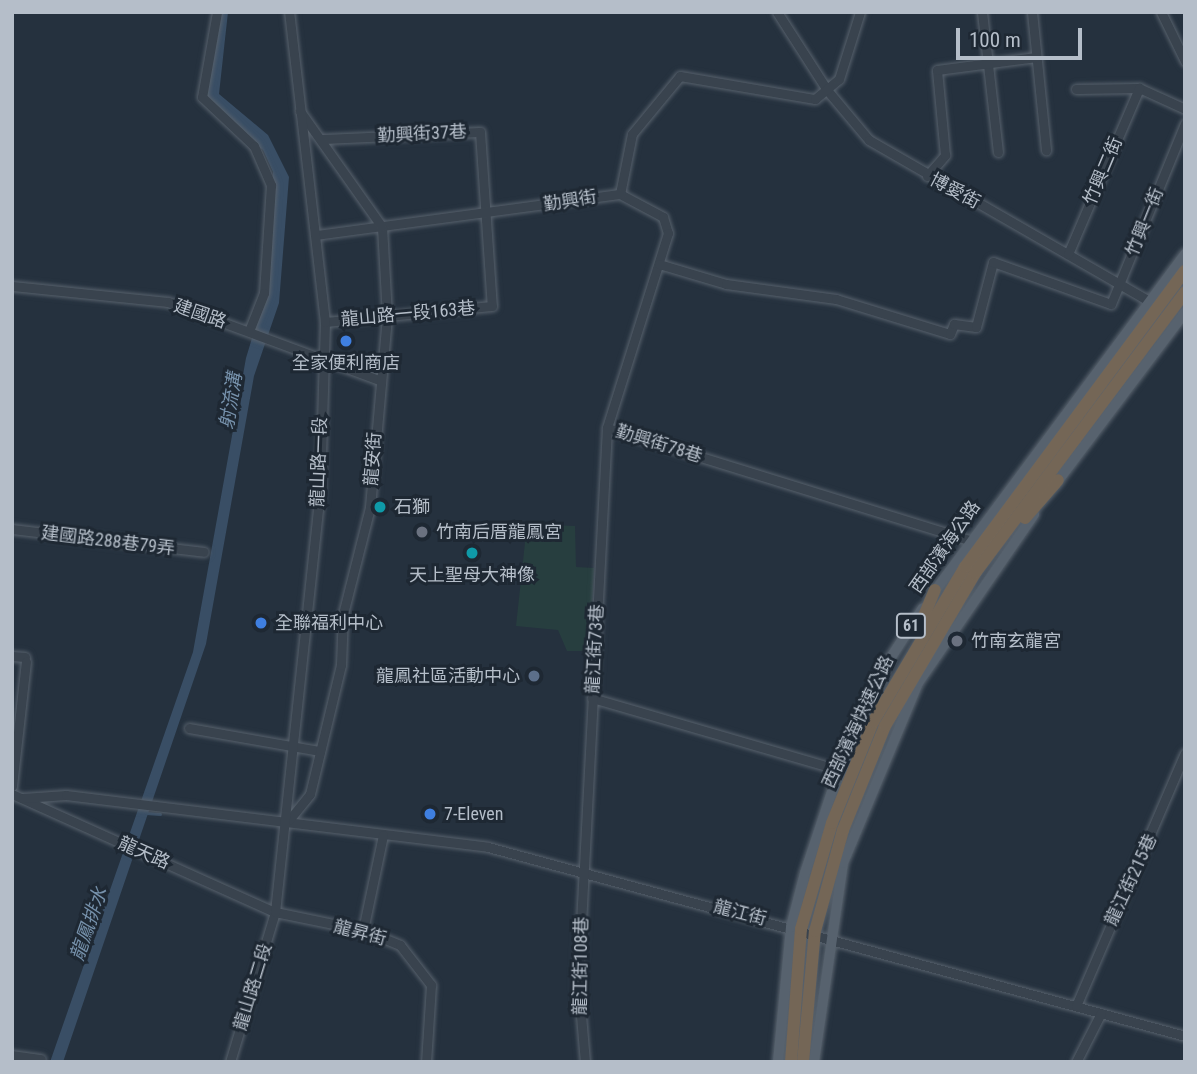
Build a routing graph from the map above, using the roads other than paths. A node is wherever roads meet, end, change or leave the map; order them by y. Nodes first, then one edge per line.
1 (218, 12) edge
2 (289, 12) edge
3 (777, 12) edge
4 (860, 12) edge
5 (982, 12) edge
6 (1032, 12) edge
7 (1161, 12) edge
8 (1036, 57) junction
9 (1185, 61) edge
10 (988, 63) junction
11 (1139, 88) junction
12 (1076, 89) dead end
13 (827, 90) junction
14 (299, 109) junction
15 (1185, 110) edge
16 (1185, 124) edge
17 (323, 139) junction
18 (1046, 150) dead end
19 (998, 152) dead end
20 (927, 176) junction
21 (620, 194) junction
22 (485, 214) junction
23 (382, 228) junction
24 (316, 235) junction
25 (1068, 254) junction
26 (1185, 254) edge
27 (659, 264) junction
28 (1185, 271) edge
29 (1124, 283) junction
30 (12, 286) edge
31 (1185, 292) edge
32 (1163, 312) junction
33 (1185, 312) edge
34 (387, 316) junction
35 (324, 322) junction
36 (250, 332) junction
37 (323, 358) junction
38 (379, 380) junction
39 (607, 428) junction
40 (1058, 480) junction
41 (12, 529) edge
42 (969, 540) junction
43 (204, 552) dead end
44 (975, 573) junction
45 (935, 590) junction
46 (12, 656) edge
47 (906, 659) junction
48 (592, 698) junction
49 (189, 728) dead end
50 (295, 748) junction
51 (320, 751) junction
52 (1185, 753) edge
53 (840, 771) junction
54 (13, 788) edge
55 (23, 798) junction
56 (289, 820) junction
57 (383, 835) junction
58 (585, 871) junction
59 (275, 912) junction
60 (802, 929) junction
61 (363, 930) junction
62 (829, 937) junction
63 (1076, 1006) junction
64 (1100, 1016) junction
65 (1185, 1036) edge
66 (12, 1055) edge
67 (41, 1059) dead end
68 (230, 1062) edge
69 (426, 1062) edge
70 (584, 1062) edge
71 (778, 1062) edge
72 (791, 1062) edge
73 (803, 1062) edge
74 (814, 1062) edge
75 (1076, 1062) edge

1 - 36 street
2 - 14 street, 龍山路一段
3 - 13 street, 博愛街
4 - 13 street
5 - 10 street
6 - 8 street
7 - 9 street
8 - 10 street
8 - 18 street
10 - 19 street
10 - 20 street
11 - 12 street
11 - 15 street
11 - 25 street, 竹興二街
13 - 20 street, 博愛街
13 - 21 street, 勤興街
14 - 17 street
14 - 24 street, 龍山路一段
16 - 29 street, 竹興一街
17 - 22 street, 勤興街37巷
17 - 23 street
20 - 25 street, 博愛街
21 - 22 street, 勤興街
21 - 27 street, 勤興街78巷
22 - 23 street, 勤興街
22 - 34 street, 龍山路一段163巷
23 - 24 street, 勤興街
23 - 34 street, 龍安街
24 - 35 street, 龍山路一段
25 - 29 street, 博愛街
26 - 32 main road, 西部濱海公路 / 61
27 - 29 street
27 - 39 street, 勤興街78巷
28 - 32 highway, 西部濱海快速公路 / 61
29 - 32 street, 博愛街
30 - 36 street, 建國路
31 - 32 highway, 西部濱海快速公路 / 61
32 - 33 main road, 西部濱海公路 / 61
32 - 40 main road, 西部濱海公路 / 61
32 - 42 main road, 西部濱海公路 / 61
32 - 44 highway, 西部濱海快速公路 / 61
32 - 47 highway, 西部濱海快速公路 / 61
34 - 35 street, 龍山路一段163巷
34 - 38 street, 龍安街
35 - 37 street, 龍山路一段
36 - 37 street, 建國路
37 - 38 street, 建國路
37 - 50 street, 龍山路一段
38 - 51 street, 龍安街
39 - 42 street, 勤興街78巷
39 - 48 street, 龍江街73巷
40 - 44 highway
40 - 62 main road, 西部濱海公路 / 61
41 - 43 street, 建國路288巷79弄
42 - 45 main road, 西部濱海公路 / 61
44 - 60 highway, 西部濱海快速公路 / 61
45 - 47 highway
45 - 53 main road, 西部濱海公路 / 61
46 - 54 street
47 - 60 highway, 西部濱海快速公路 / 61
48 - 53 street
48 - 58 street, 龍江街73巷
49 - 50 street
50 - 51 street
50 - 56 street, 龍山路一段
51 - 56 street, 龍安街
52 - 63 street, 龍江街215巷
53 - 60 main road, 西部濱海公路 / 61
54 - 55 street, 龍天路
55 - 56 street, 龍江街
55 - 59 street, 龍天路
56 - 57 street, 龍江街
56 - 59 street, 龍山路一段
57 - 58 street, 龍江街
57 - 61 street
58 - 60 street, 龍江街
58 - 70 street, 龍江街108巷
59 - 61 street, 龍昇街
59 - 68 street, 龍山路二段
60 - 62 street, 龍江街
60 - 71 main road, 西部濱海公路 / 61
60 - 72 highway, 西部濱海快速公路 / 61
60 - 73 highway, 西部濱海快速公路 / 61
61 - 69 street, 龍昇街
62 - 63 street, 龍江街
62 - 74 main road, 西部濱海公路 / 61
63 - 64 street, 龍江街
64 - 65 street, 龍江街
64 - 75 street
66 - 67 street

